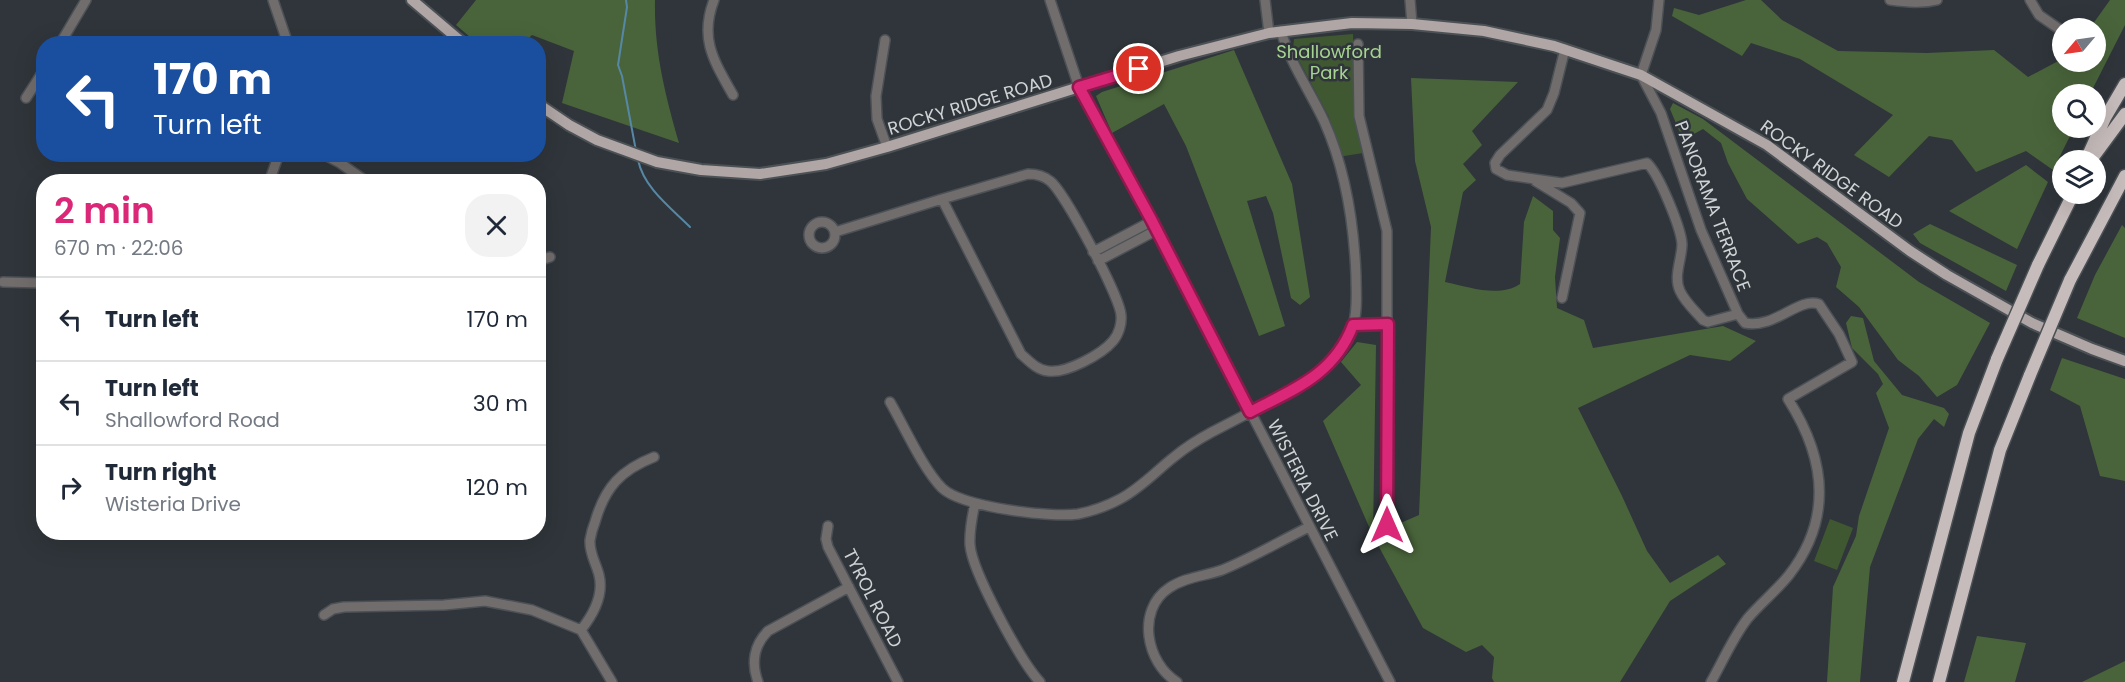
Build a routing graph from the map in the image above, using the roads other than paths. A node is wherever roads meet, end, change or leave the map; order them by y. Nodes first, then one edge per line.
1 (86, 0) edge
2 (273, 0) edge
3 (412, 0) edge
4 (714, 0) edge
5 (1050, 0) edge
6 (1264, 0) edge
7 (1410, 0) edge
8 (1659, 0) edge
9 (1890, 0) edge
10 (1937, 0) edge
11 (2030, 0) edge
12 (1412, 24) junction
13 (2052, 25) edge
14 (1281, 31) junction
15 (1269, 33) junction
16 (65, 36) edge
17 (285, 36) edge
18 (455, 36) edge
19 (885, 40) dead end
20 (1358, 44) dead end
21 (1565, 50) junction
22 (1641, 75) junction
23 (36, 82) edge
24 (2125, 84) edge
25 (1079, 87) junction
26 (733, 95) dead end
27 (26, 98) dead end
28 (546, 110) edge
29 (2125, 114) edge
30 (886, 147) junction
31 (2091, 150) edge
32 (2098, 150) edge
33 (338, 162) edge
34 (356, 174) edge
35 (2125, 176) edge
36 (1531, 178) junction
37 (2125, 184) edge
38 (942, 199) junction
39 (2067, 204) edge
40 (2109, 206) junction
41 (1154, 225) junction
42 (835, 231) dead end
43 (1093, 252) junction
44 (550, 257) dead end
45 (546, 258) edge
46 (1098, 261) junction
47 (3, 282) dead end
48 (36, 283) edge
49 (1562, 298) dead end
50 (1738, 314) junction
51 (1388, 324) junction
52 (1353, 325) junction
53 (2125, 361) edge
54 (890, 402) dead end
55 (1250, 412) junction
56 (654, 457) dead end
57 (975, 503) junction
58 (1387, 525) dead end
59 (828, 526) dead end
60 (1309, 527) junction
61 (849, 587) junction
62 (324, 615) dead end
63 (581, 630) junction
64 (612, 682) edge
65 (758, 682) edge
66 (898, 682) edge
67 (1040, 682) edge
68 (1177, 682) edge
69 (1390, 682) edge
70 (1711, 682) edge
71 (1903, 682) edge
72 (1939, 682) edge

1 - 16 street
2 - 17 street
3 - 18 main road
4 - 26 street
5 - 25 street, WISTERIA DRIVE
6 - 15 street
7 - 12 street
8 - 22 street
9 - 10 street
11 - 13 street
12 - 14 main road, ROCKY RIDGE ROAD
12 - 21 main road, ROCKY RIDGE ROAD
14 - 15 main road, ROCKY RIDGE ROAD
14 - 52 street
15 - 25 main road, ROCKY RIDGE ROAD
19 - 30 street
20 - 51 street
21 - 22 main road, ROCKY RIDGE ROAD
21 - 36 street
22 - 50 street, PANORAMA TERRACE
22 - 53 main road, ROCKY RIDGE ROAD
23 - 27 street
24 - 31 highway
25 - 30 main road, ROCKY RIDGE ROAD
25 - 41 street, WISTERIA DRIVE
28 - 30 main road, ROCKY RIDGE ROAD
29 - 32 highway
33 - 34 street
35 - 40 highway
36 - 49 street
36 - 50 street
37 - 40 highway
38 - 42 street
38 - 43 street
38 - 46 street
39 - 71 highway, bridge
40 - 72 highway, bridge
41 - 43 street
41 - 46 street
41 - 55 street, WISTERIA DRIVE
43 - 46 street
44 - 45 street
47 - 48 street
50 - 70 street, PANORAMA TERRACE
51 - 52 street
51 - 58 street
52 - 55 street
54 - 57 street
55 - 57 street
55 - 60 street, WISTERIA DRIVE
56 - 63 street
57 - 67 street
59 - 61 street, TYROL ROAD
60 - 68 street
60 - 69 street, WISTERIA DRIVE
61 - 65 street
61 - 66 street, TYROL ROAD
62 - 63 street
63 - 64 street

